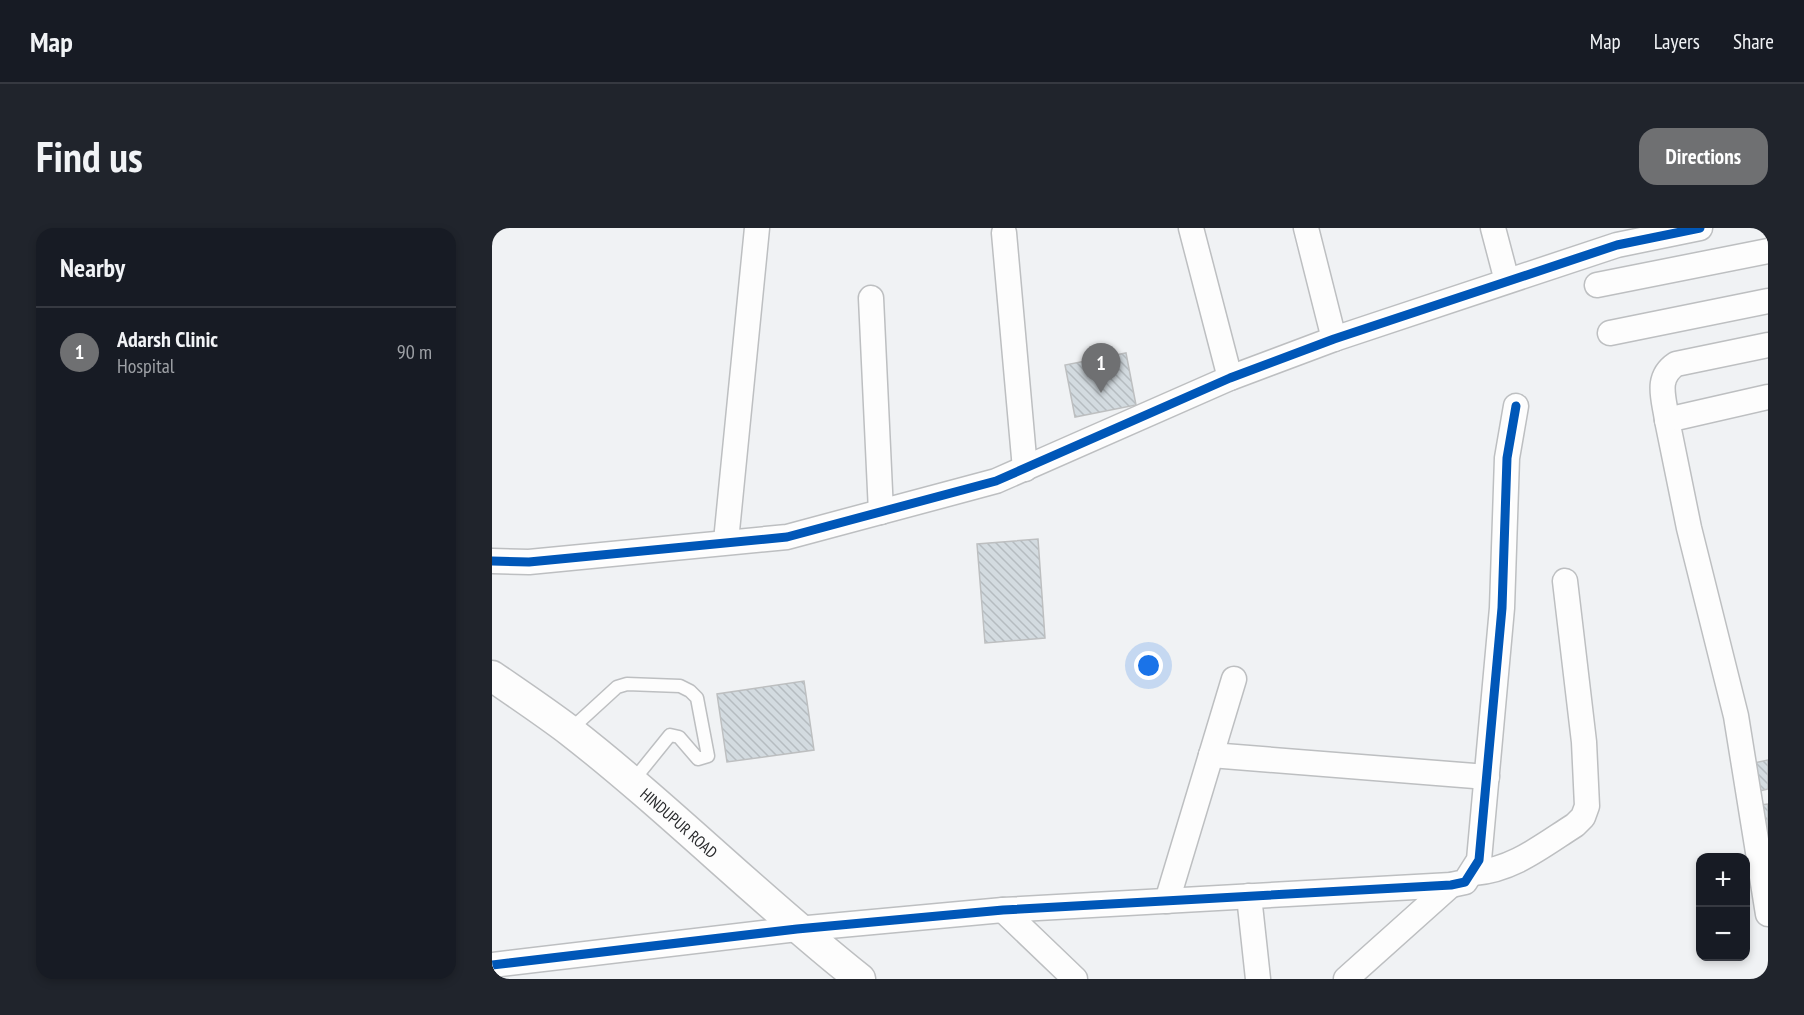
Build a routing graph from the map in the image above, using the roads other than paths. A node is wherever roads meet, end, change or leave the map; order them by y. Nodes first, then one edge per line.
1 (757, 228) edge
2 (1191, 228) edge
3 (1306, 228) edge
4 (1493, 228) edge
5 (1700, 228) edge
6 (1004, 233) dead end
7 (1615, 236) edge
8 (1768, 251) edge
9 (1507, 281) junction
10 (1597, 285) dead end
11 (871, 298) dead end
12 (1768, 302) edge
13 (1610, 333) dead end
14 (1334, 339) junction
15 (1768, 345) edge
16 (1230, 378) junction
17 (1768, 397) edge
18 (1516, 406) dead end
19 (1668, 420) junction
20 (1025, 469) junction
21 (881, 512) junction
22 (726, 541) junction
23 (492, 561) edge
24 (1565, 580) dead end
25 (492, 676) edge
26 (1234, 680) dead end
27 (569, 730) junction
28 (1211, 755) junction
29 (1487, 777) junction
30 (632, 782) junction
31 (1474, 873) junction
32 (1451, 885) junction
33 (1249, 896) junction
34 (1167, 901) junction
35 (1003, 910) junction
36 (1768, 914) edge
37 (797, 929) junction
38 (492, 965) edge
39 (860, 979) edge
40 (1075, 979) edge
41 (1258, 979) edge
42 (1346, 979) edge

1 - 22 street
2 - 16 street
3 - 14 street
4 - 9 street
5 - 7 street
6 - 20 street
7 - 9 street
8 - 10 street
9 - 14 street
11 - 21 street
12 - 13 street
14 - 16 street
15 - 19 street
16 - 20 street
17 - 19 street
18 - 29 street
19 - 36 street
20 - 21 street
21 - 22 street
22 - 23 street
24 - 31 street
25 - 27 street, HINDUPUR ROAD
26 - 28 street
27 - 30 street, HINDUPUR ROAD
27 - 30 lane
28 - 29 street
28 - 34 street
29 - 31 street
30 - 37 street, HINDUPUR ROAD
31 - 32 street
32 - 33 street
32 - 42 street
33 - 34 street
33 - 41 street
34 - 35 street
35 - 37 street
35 - 40 street
37 - 38 street
37 - 39 street, HINDUPUR ROAD

